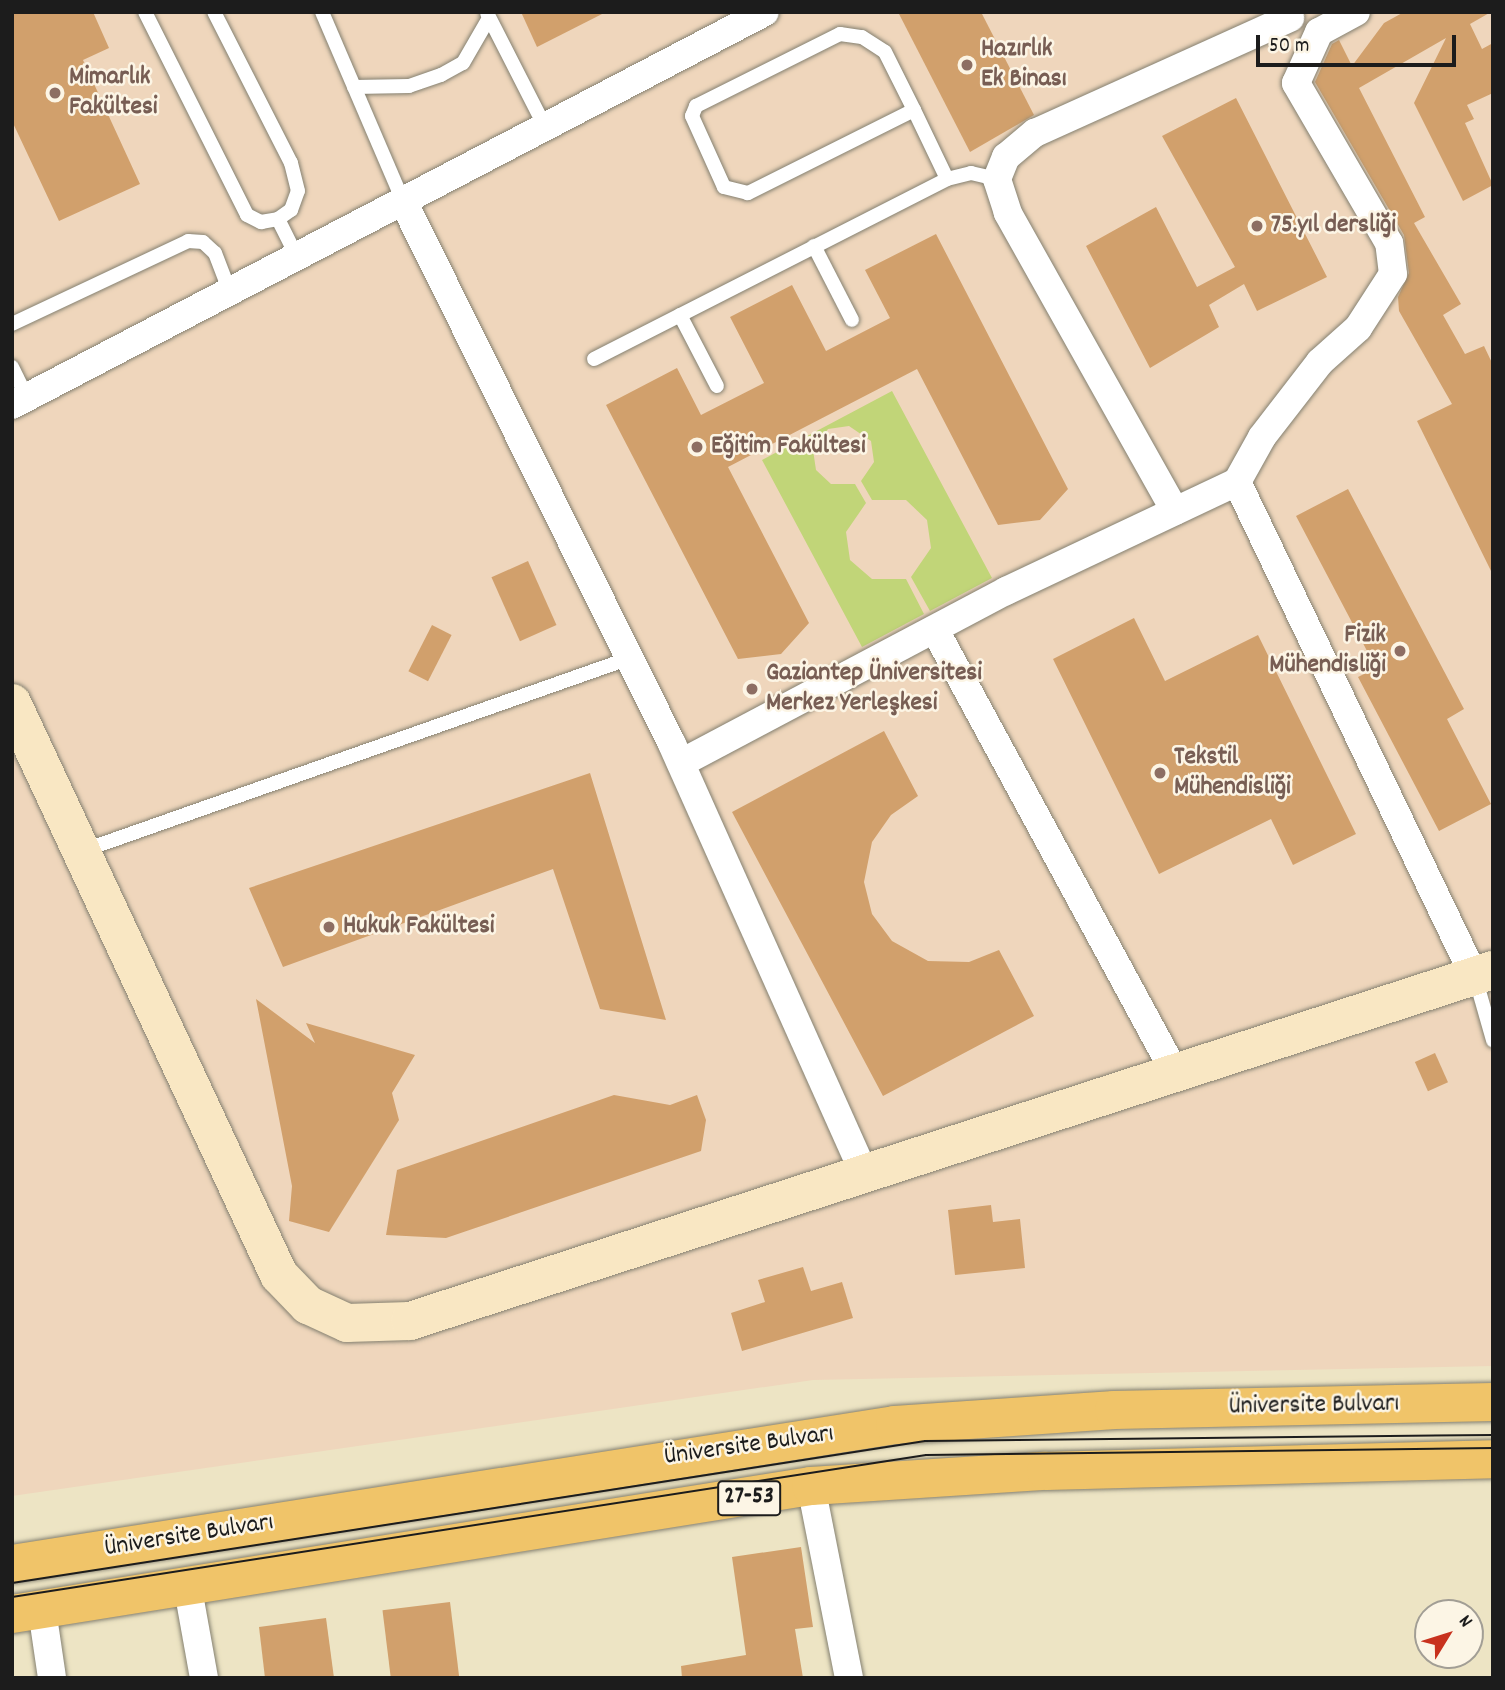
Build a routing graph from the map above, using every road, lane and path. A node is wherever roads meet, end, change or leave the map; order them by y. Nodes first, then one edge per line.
1 (145, 12) edge
2 (214, 12) edge
3 (322, 12) edge
4 (765, 12) edge
5 (1356, 12) edge
6 (488, 15) edge
7 (1288, 15) edge
8 (1309, 49) junction
9 (354, 86) junction
10 (914, 110) junction
11 (545, 127) junction
12 (947, 179) junction
13 (997, 179) junction
14 (403, 201) junction
15 (278, 219) junction
16 (814, 246) junction
17 (297, 257) junction
18 (230, 292) junction
19 (680, 315) junction
20 (852, 320) dead end
21 (12, 324) edge
22 (594, 359) dead end
23 (12, 367) edge
24 (717, 386) dead end
25 (20, 402) edge
26 (1237, 482) junction
27 (1175, 511) junction
28 (935, 630) junction
29 (630, 658) junction
30 (12, 703) edge
31 (681, 763) junction
32 (81, 851) junction
33 (1483, 973) edge
34 (1492, 1039) edge
35 (1175, 1073) junction
36 (864, 1174) junction
37 (1493, 1402) edge
38 (1493, 1459) edge
39 (811, 1486) junction
40 (12, 1564) edge
41 (188, 1589) junction
42 (27, 1612) edge
43 (52, 1678) edge
44 (204, 1678) edge
45 (849, 1678) edge

1 - 15 lane
2 - 15 lane
3 - 9 lane
4 - 11 street
5 - 8 street
6 - 9 lane
6 - 11 lane
7 - 8 street
7 - 13 street
8 - 26 street
9 - 14 lane
10 - 10 lane
10 - 12 lane
11 - 14 street
12 - 13 lane
12 - 16 lane
13 - 27 street
14 - 17 street
14 - 29 street
15 - 17 lane
16 - 19 lane
16 - 20 lane
17 - 18 street
18 - 21 lane
18 - 25 street
19 - 22 lane
19 - 24 lane
23 - 25 lane
26 - 27 street
26 - 33 street
27 - 28 street
28 - 31 street
28 - 35 street
29 - 31 street
29 - 32 lane
30 - 32 street
31 - 36 street
32 - 36 street
33 - 34 lane
33 - 35 street
35 - 36 street
37 - 40 main road, Üniversite Bulvarı
38 - 39 main road, Üniversite Bulvarı / 27-53
39 - 41 main road, Üniversite Bulvarı / 27-53
39 - 45 street
41 - 42 main road, Üniversite Bulvarı / 27-53
41 - 44 street
42 - 43 street

